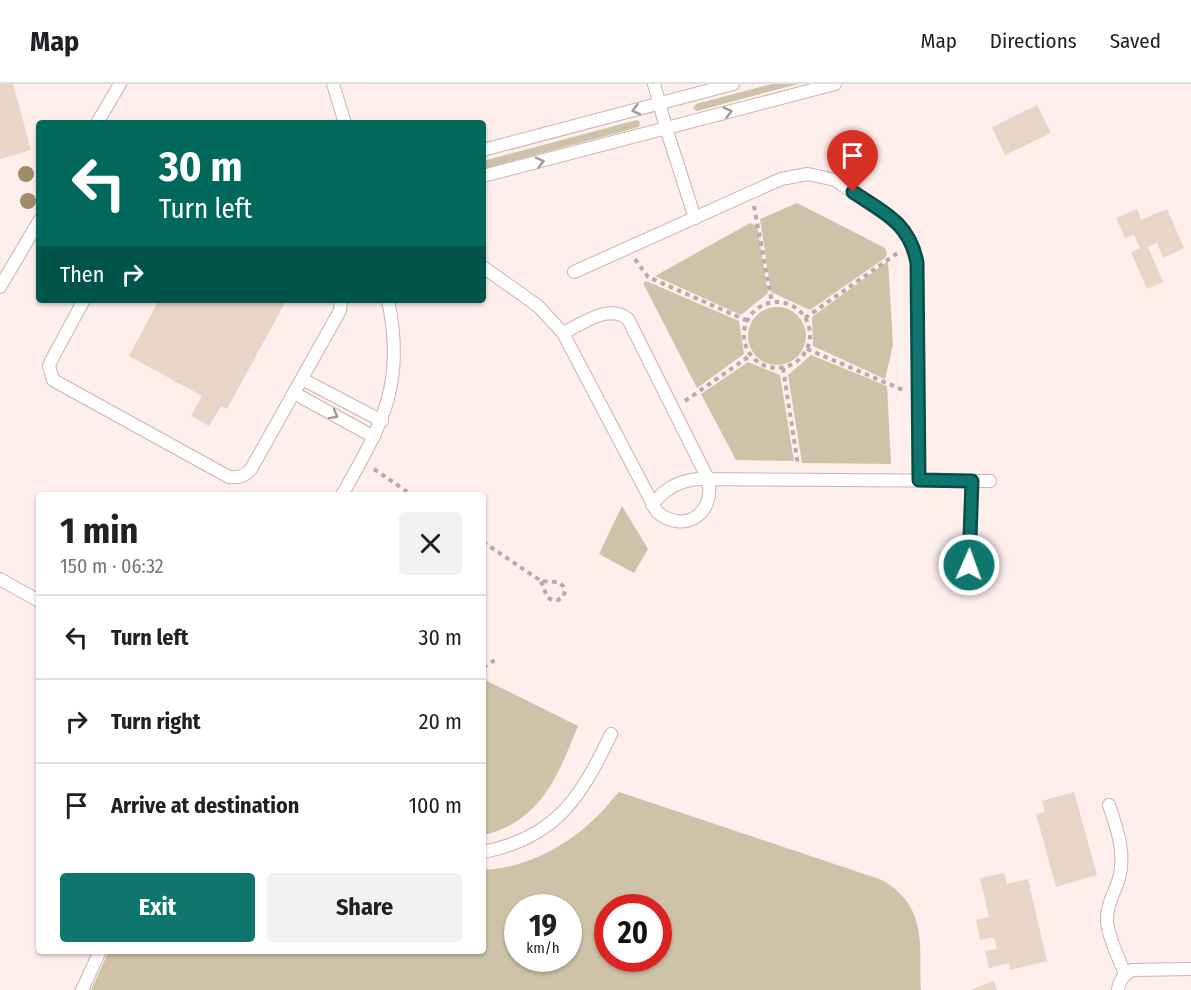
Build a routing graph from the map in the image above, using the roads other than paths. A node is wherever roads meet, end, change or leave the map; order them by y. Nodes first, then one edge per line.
1 (120, 84) edge
2 (333, 84) edge
3 (654, 84) edge
4 (733, 84) edge
5 (835, 84) edge
6 (659, 104) junction
7 (99, 120) edge
8 (344, 120) edge
9 (666, 128) junction
10 (486, 149) edge
11 (486, 175) edge
12 (694, 218) junction
13 (36, 226) edge
14 (486, 269) edge
15 (573, 272) dead end
16 (0, 287) edge
17 (82, 303) edge
18 (341, 303) edge
19 (388, 303) edge
20 (563, 333) junction
21 (302, 379) junction
22 (294, 393) junction
23 (382, 421) junction
24 (375, 437) junction
25 (708, 479) junction
26 (919, 480) junction
27 (972, 481) junction
28 (990, 482) dead end
29 (344, 492) edge
30 (652, 505) junction
31 (969, 565) dead end
32 (0, 579) edge
33 (36, 598) edge
34 (611, 735) dead end
35 (1109, 806) dead end
36 (486, 852) edge
37 (99, 954) edge
38 (1191, 969) edge
39 (1125, 974) junction
40 (82, 990) edge
41 (1118, 990) edge

1 - 7 lane
2 - 8 lane
3 - 6 lane
4 - 6 lane
9 -> 5 lane
6 - 9 lane
6 -> 10 lane
11 -> 9 lane
9 - 12 lane
12 - 15 lane
12 - 26 lane
13 - 16 lane
14 - 20 lane
17 - 22 lane
18 - 21 lane
19 - 23 lane
20 - 25 lane
20 - 30 lane
21 - 22 lane
21 - 23 lane
22 -> 24 lane
23 - 24 lane
24 - 29 lane
25 - 26 lane
25 - 30 lane
25 - 30 lane
26 - 27 lane
27 - 28 lane
27 - 31 lane
32 - 33 lane
34 - 36 lane
35 - 39 lane
37 - 40 lane
38 - 39 lane
39 - 41 lane

